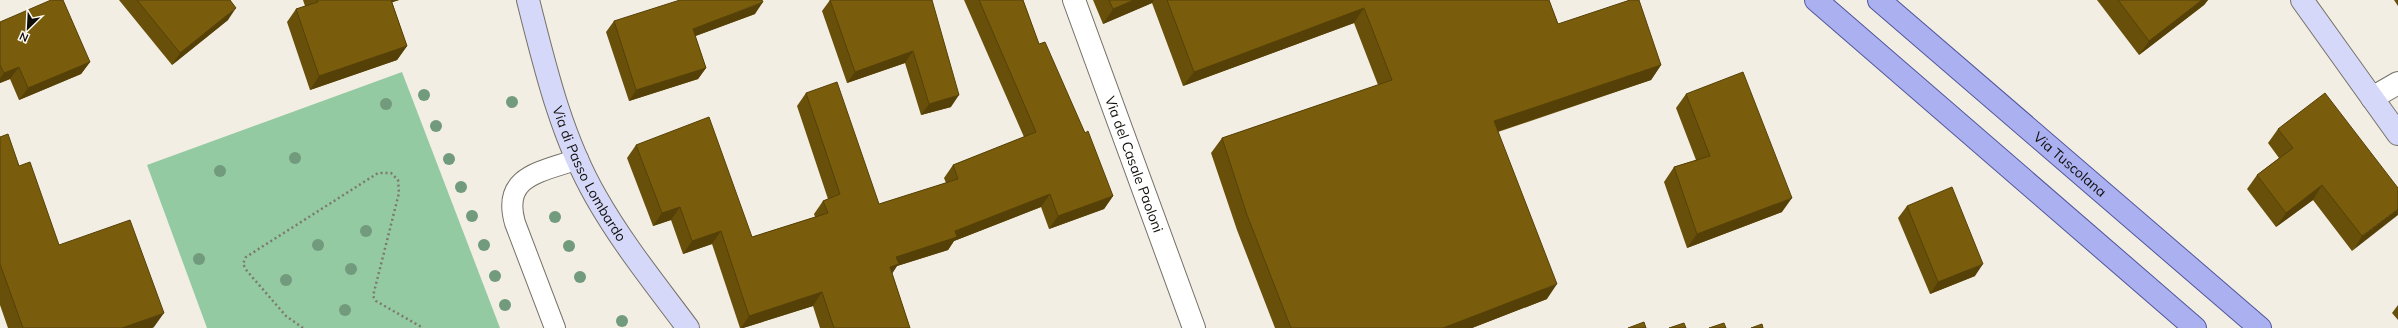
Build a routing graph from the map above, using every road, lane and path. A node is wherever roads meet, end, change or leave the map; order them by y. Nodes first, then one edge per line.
1 (528, 0) edge
2 (1074, 0) edge
3 (1816, 0) edge
4 (1879, 0) edge
5 (2302, 0) edge
6 (2398, 83) edge
7 (2372, 98) junction
8 (2398, 134) edge
9 (578, 159) junction
10 (303, 328) edge
11 (423, 328) edge
12 (555, 328) edge
13 (688, 328) edge
14 (1194, 328) edge
15 (2195, 328) edge
16 (2260, 328) edge

1 - 9 street, Via di Passo Lombardo
2 - 14 street, Via del Casale Paoloni
3 - 15 main road
4 - 16 main road, Via Tuscolana
5 - 7 street
6 - 7 street
7 - 8 street
9 - 12 lane
9 - 13 street, Via di Passo Lombardo
10 - 11 path

